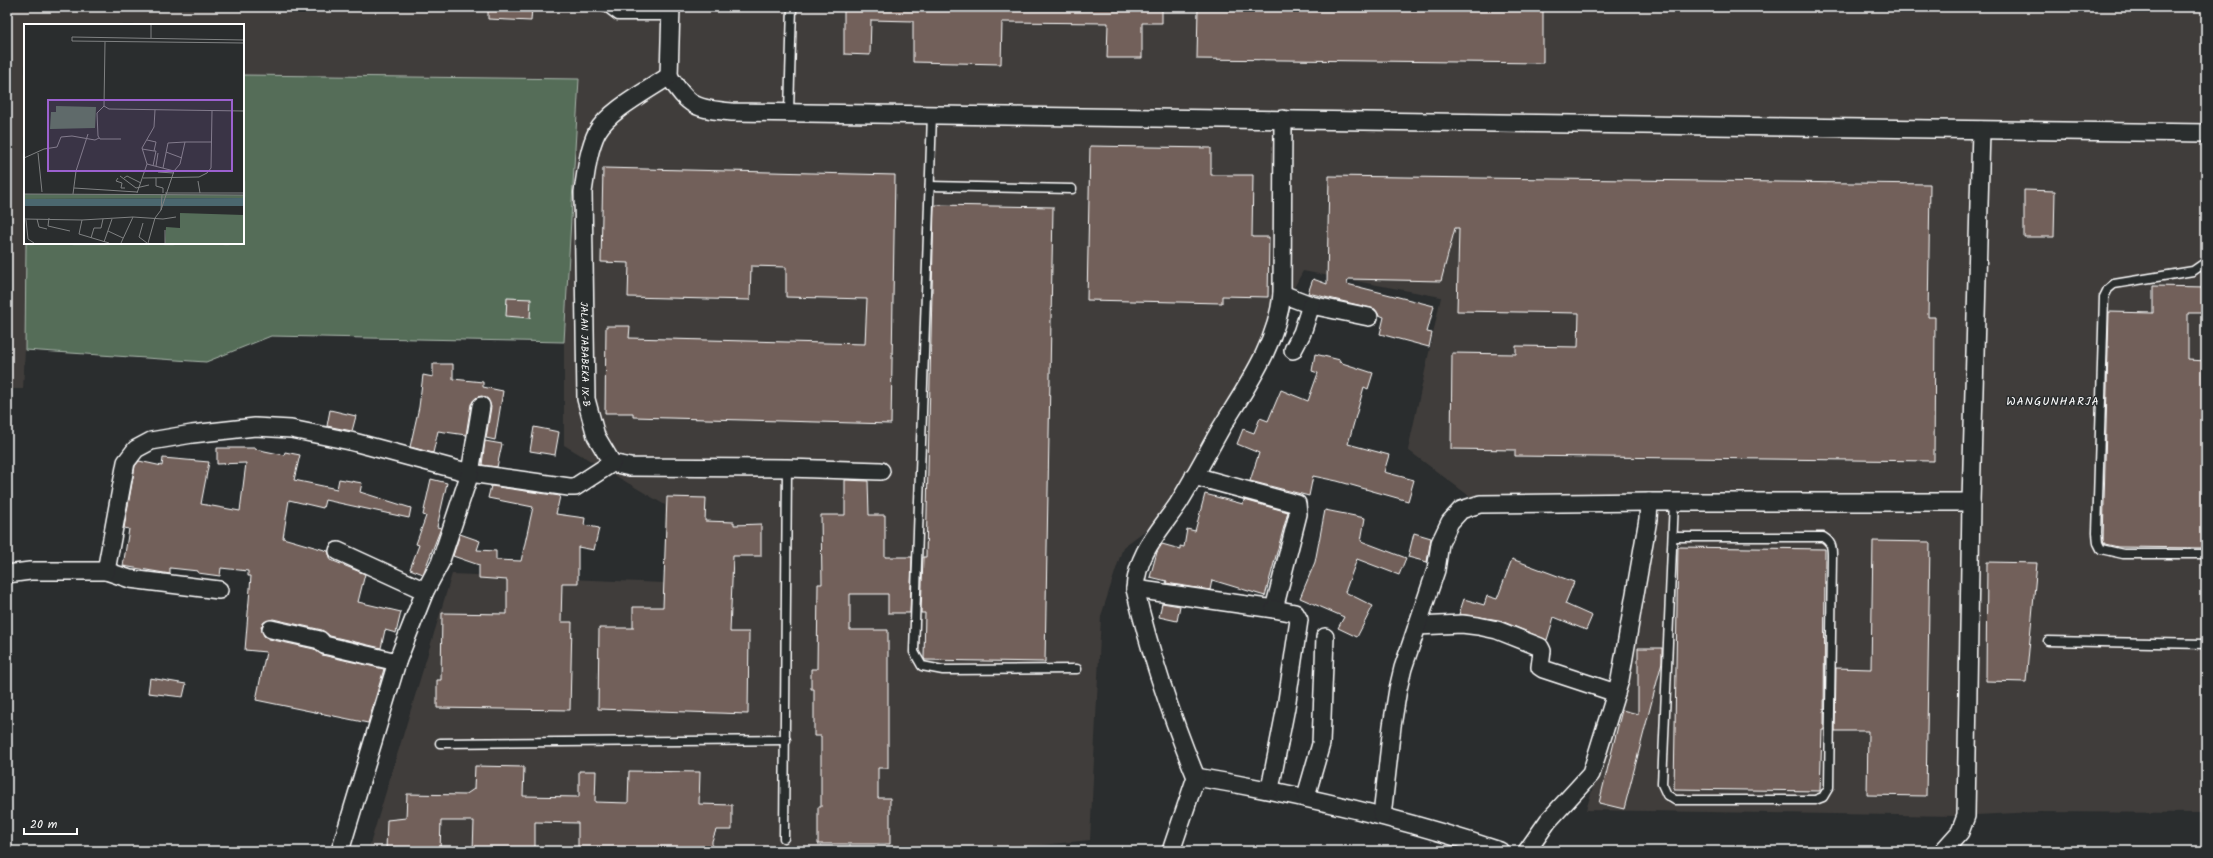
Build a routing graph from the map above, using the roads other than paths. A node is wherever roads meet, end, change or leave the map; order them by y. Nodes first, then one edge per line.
1 (606, 7) edge
2 (792, 7) edge
3 (671, 12) edge
4 (669, 76) junction
5 (789, 112) junction
6 (932, 114) junction
7 (1283, 119) junction
8 (1981, 130) junction
9 (2206, 133) edge
10 (930, 186) junction
11 (1072, 189) dead end
12 (2206, 262) edge
13 (1282, 294) junction
14 (1311, 305) junction
15 (1369, 317) dead end
16 (1293, 350) dead end
17 (481, 406) dead end
18 (612, 463) junction
19 (787, 468) junction
20 (881, 471) dead end
21 (470, 473) junction
22 (1194, 476) junction
23 (1674, 501) junction
24 (1649, 502) junction
25 (1971, 502) junction
26 (1673, 537) junction
27 (338, 551) dead end
28 (2206, 554) edge
29 (106, 571) junction
30 (7, 574) edge
31 (1135, 589) junction
32 (219, 590) dead end
33 (425, 591) junction
34 (1274, 609) junction
35 (1417, 626) junction
36 (271, 629) dead end
37 (1326, 637) dead end
38 (2048, 641) dead end
39 (2206, 644) edge
40 (397, 662) junction
41 (1077, 669) dead end
42 (1616, 693) junction
43 (786, 740) junction
44 (440, 743) dead end
45 (1196, 777) junction
46 (1270, 789) junction
47 (1306, 796) junction
48 (1382, 816) junction
49 (784, 838) dead end
50 (340, 851) edge
51 (1171, 851) edge
52 (1500, 851) edge
53 (1527, 851) edge
54 (1943, 851) edge

1 - 3 lane
2 - 5 lane
3 - 4 street
4 - 5 street
4 - 18 street, JALAN JABABEKA IX-B
5 - 6 street
6 - 7 street
6 - 10 lane
7 - 8 street
7 - 13 street
8 - 9 street
8 - 25 street
10 - 11 lane
10 - 41 lane
12 - 28 lane
13 - 14 street
13 - 22 street
14 - 15 street
14 - 16 street
17 - 21 street
18 - 19 street
18 - 21 street
19 - 20 street
19 - 43 lane
21 - 29 street
21 - 33 street
22 - 31 street
22 - 34 street
23 - 24 street
23 - 25 street
23 - 26 lane
24 - 35 street
24 - 42 street
25 - 54 street
26 - 26 lane
27 - 33 street
29 - 30 street
29 - 32 street
31 - 34 street
31 - 45 street
33 - 40 street
34 - 46 street
35 - 42 street
35 - 48 street
36 - 40 street
37 - 47 street
38 - 39 lane
40 - 50 street
42 - 53 street
43 - 44 lane
43 - 49 lane
45 - 46 street
45 - 51 street
46 - 47 street
47 - 48 street
48 - 52 street

